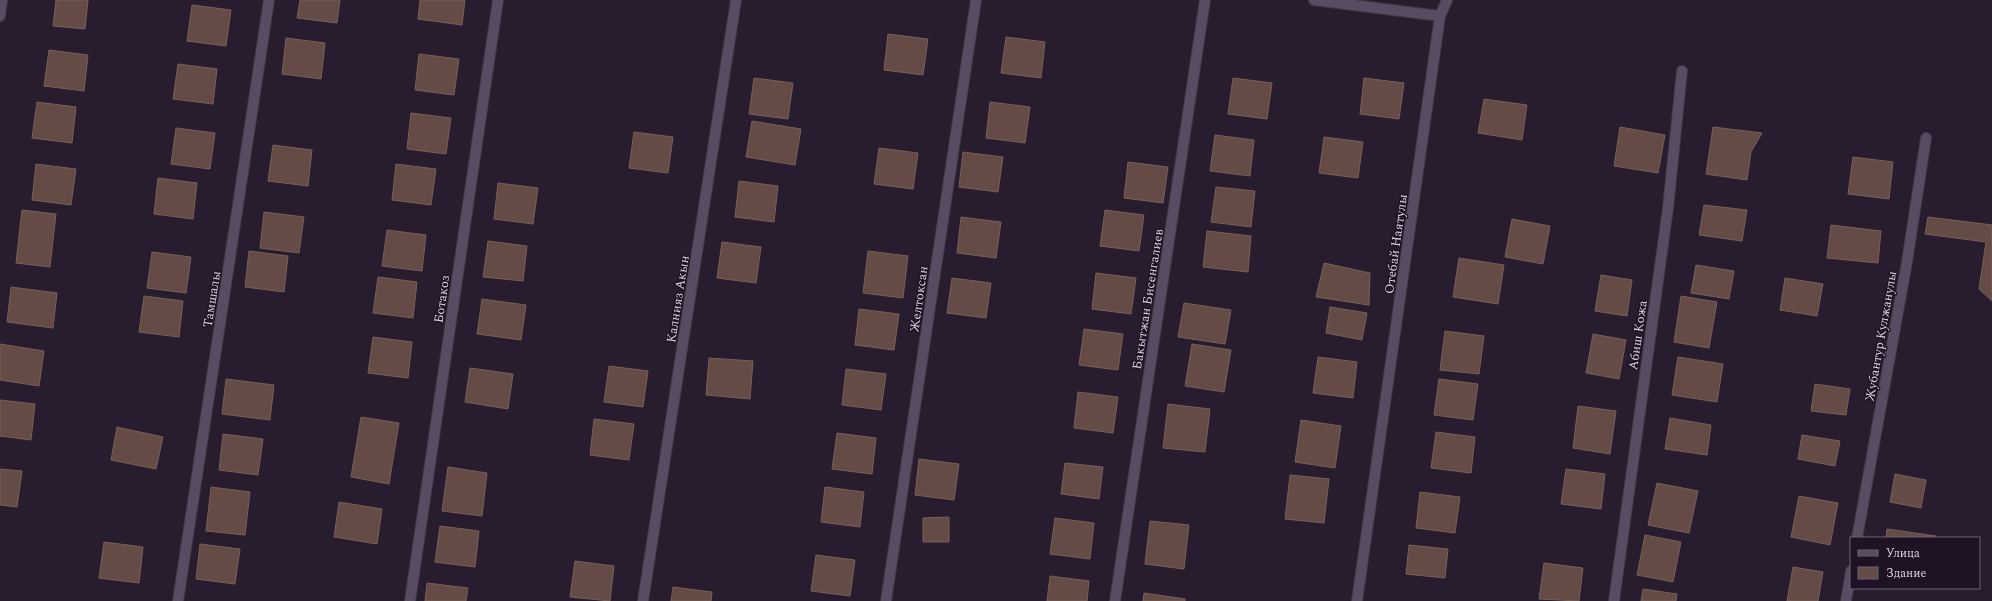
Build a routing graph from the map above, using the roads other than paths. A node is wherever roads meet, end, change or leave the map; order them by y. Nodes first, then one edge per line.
1 (2, 0) edge
2 (269, 0) edge
3 (498, 0) edge
4 (736, 0) edge
5 (976, 0) edge
6 (1205, 0) edge
7 (1314, 0) edge
8 (1447, 0) edge
9 (0, 16) edge
10 (1440, 16) junction
11 (1682, 71) dead end
12 (1926, 138) dead end
13 (1857, 537) edge
14 (1850, 578) edge
15 (178, 601) edge
16 (410, 601) edge
17 (643, 601) edge
18 (886, 601) edge
19 (1115, 601) edge
20 (1357, 601) edge
21 (1614, 601) edge
22 (1846, 601) edge

1 - 9 street
2 - 15 street, Тамшалы
3 - 16 street, Ботакоз
4 - 17 street, Калнияз Акын
5 - 18 street, Желтоксан
6 - 19 street, Бакытжан Бисенгалиев
7 - 10 street
8 - 10 street, Отебай Наятулы
10 - 20 street, Отебай Наятулы
11 - 21 street, Абиш Кожа
12 - 13 street, Жубантур Кулжанулы
14 - 22 street

